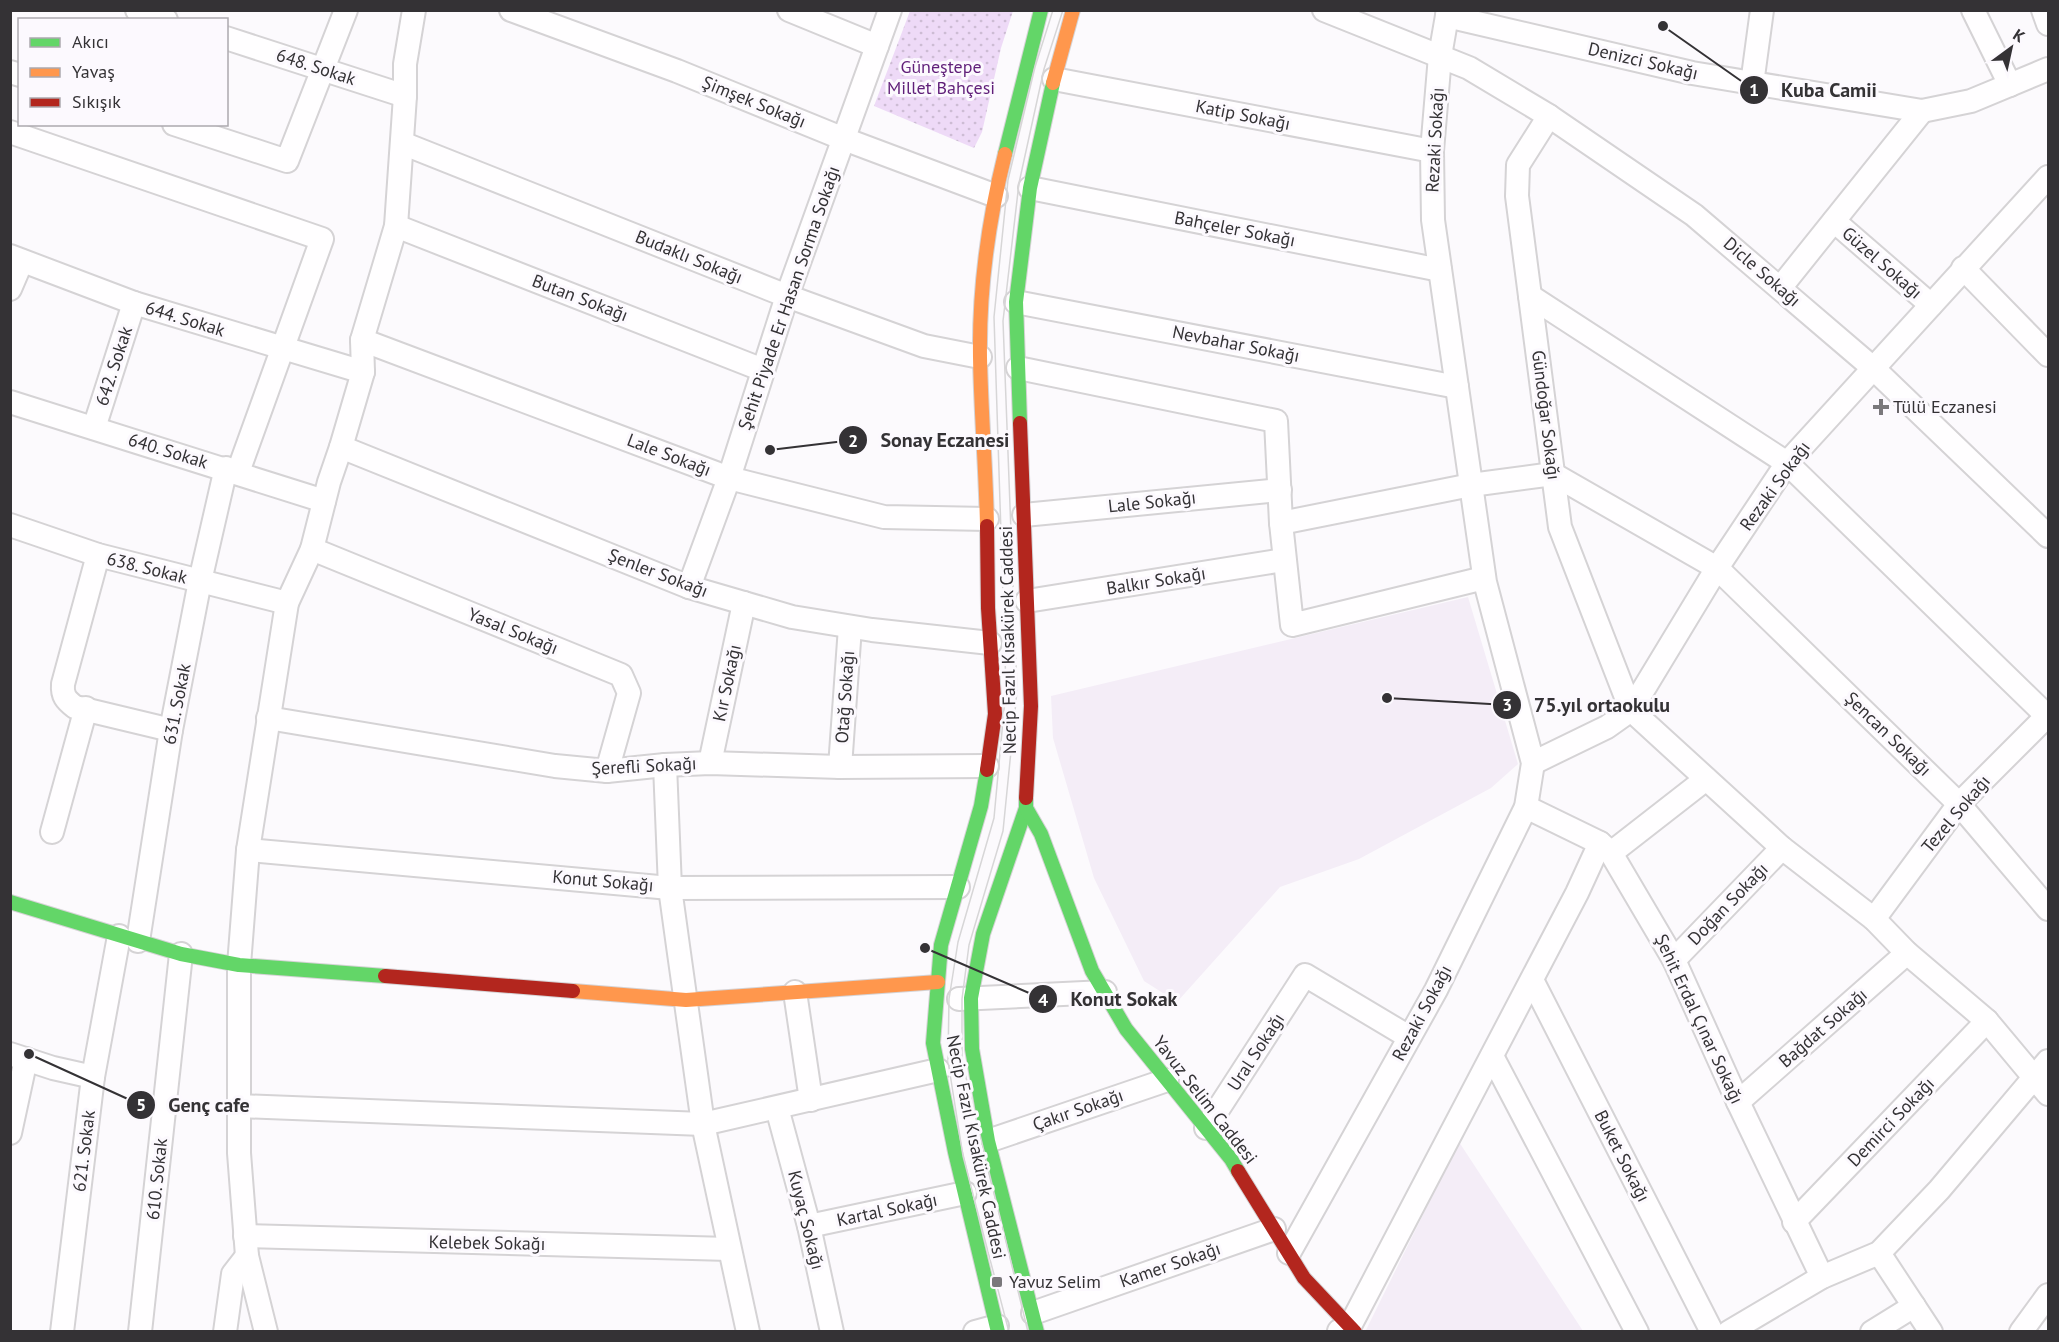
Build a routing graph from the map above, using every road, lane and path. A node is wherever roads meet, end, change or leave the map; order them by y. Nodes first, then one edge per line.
1 (137, 10) edge
2 (414, 10) edge
3 (511, 10) edge
4 (789, 10) edge
5 (890, 10) edge
6 (1041, 10) edge
7 (1073, 10) edge
8 (1324, 10) edge
9 (1762, 10) edge
10 (1973, 10) edge
11 (2043, 10) edge
12 (339, 12) edge
13 (1448, 13) edge
14 (160, 18) edge
15 (2049, 24) edge
16 (228, 39) edge
17 (878, 46) junction
18 (1440, 56) junction
19 (322, 68) junction
20 (2049, 69) edge
21 (1054, 79) junction
22 (1752, 84) junction
23 (2010, 85) junction
24 (405, 96) junction
25 (1922, 111) junction
26 (1549, 117) junction
27 (180, 126) edge
28 (10, 132) edge
29 (844, 139) junction
30 (402, 143) junction
31 (1432, 151) junction
32 (2046, 183) edge
33 (1030, 188) junction
34 (996, 196) junction
35 (1834, 221) junction
36 (396, 226) junction
37 (16, 259) edge
38 (1963, 268) junction
39 (1440, 270) junction
40 (1780, 288) junction
41 (10, 289) edge
42 (1530, 296) junction
43 (788, 297) junction
44 (1016, 302) junction
45 (134, 303) junction
46 (1931, 305) junction
47 (362, 340) junction
48 (284, 349) junction
49 (2049, 355) edge
50 (980, 357) junction
51 (1018, 368) junction
52 (1873, 368) junction
53 (763, 370) junction
54 (363, 372) junction
55 (1457, 387) junction
56 (10, 402) edge
57 (94, 428) junction
58 (341, 447) junction
59 (1788, 463) junction
60 (232, 470) junction
61 (1553, 474) junction
62 (729, 478) junction
63 (1471, 485) junction
64 (1280, 490) junction
65 (324, 501) junction
66 (1024, 515) junction
67 (987, 519) junction
68 (1281, 523) junction
69 (10, 525) edge
70 (2049, 536) edge
71 (312, 549) junction
72 (98, 555) junction
73 (1284, 560) junction
74 (1717, 568) junction
75 (1484, 578) junction
76 (200, 581) junction
77 (689, 587) junction
78 (1027, 601) junction
79 (287, 603) junction
80 (744, 603) junction
81 (850, 627) junction
82 (990, 643) junction
83 (86, 708) junction
84 (1631, 710) junction
85 (2048, 717) edge
86 (268, 718) junction
87 (171, 730) junction
88 (710, 763) junction
89 (1533, 763) junction
90 (665, 765) junction
91 (987, 766) junction
92 (840, 767) junction
93 (607, 771) junction
94 (1706, 778) junction
95 (1959, 804) junction
96 (1526, 807) junction
97 (1026, 808) junction
98 (52, 832) dead end
99 (1606, 848) junction
100 (1782, 848) junction
101 (248, 850) junction
102 (958, 887) junction
103 (670, 888) junction
104 (10, 902) edge
105 (2049, 909) edge
106 (1874, 919) junction
107 (129, 938) junction
108 (1907, 953) junction
109 (181, 954) junction
110 (1674, 960) junction
111 (239, 965) junction
112 (1532, 980) junction
113 (937, 991) junction
114 (795, 992) junction
115 (1105, 992) junction
116 (971, 998) junction
117 (686, 1000) junction
118 (1987, 1021) junction
119 (1410, 1037) junction
120 (18, 1056) edge
121 (1492, 1056) junction
122 (2049, 1061) edge
123 (938, 1070) junction
124 (93, 1077) junction
125 (1167, 1080) junction
126 (2041, 1087) edge
127 (811, 1100) junction
128 (1738, 1102) junction
129 (239, 1106) junction
130 (777, 1108) junction
131 (704, 1124) junction
132 (1206, 1128) junction
133 (10, 1133) edge
134 (988, 1141) junction
135 (965, 1193) junction
136 (1794, 1222) junction
137 (809, 1226) junction
138 (1274, 1229) junction
139 (246, 1246) junction
140 (729, 1249) junction
141 (1289, 1253) junction
142 (1879, 1253) junction
143 (1822, 1277) junction
144 (2049, 1295) edge
145 (1914, 1306) junction
146 (1035, 1322) edge
147 (990, 1330) edge
148 (1348, 1330) edge
149 (62, 1332) edge
150 (140, 1332) edge
151 (225, 1332) edge
152 (266, 1332) edge
153 (748, 1332) edge
154 (832, 1332) edge
155 (1637, 1332) edge
156 (1713, 1332) edge
157 (1729, 1332) edge
158 (1872, 1332) edge
159 (1931, 1332) edge
160 (2021, 1332) edge

1 - 14 street
2 - 24 street
3 - 29 street, Şimşek Sokağı
4 - 17 street
5 - 17 street, Şehit Piyade Er Hasan Sorma Sokağı
6 - 34 main road, Necip Fazıl Kısakürek Caddesi
7 - 21 main road, Necip Fazıl Kısakürek Caddesi
8 - 18 street, Dicle Sokağı
9 - 22 street
10 - 23 street
11 - 15 street
12 - 19 street
13 - 18 street, Rezaki Sokağı
13 - 22 street, Denizci Sokağı
16 - 19 street, 648. Sokak
17 - 29 street, Şehit Piyade Er Hasan Sorma Sokağı
18 - 26 street, Dicle Sokağı
18 - 31 street, Rezaki Sokağı
19 - 24 street, 648. Sokak
19 - 27 street
20 - 23 street, Denizci Sokağı
21 - 31 street, Katip Sokağı
21 - 33 main road, Necip Fazıl Kısakürek Caddesi
22 - 25 street, Denizci Sokağı
23 - 25 street, Denizci Sokağı
24 - 30 street
25 - 35 street
26 - 40 street, Dicle Sokağı
26 - 42 street, Gündoğar Sokağı
28 - 48 street, 631. Sokak
29 - 34 street, Şimşek Sokağı
29 - 43 street, Şehit Piyade Er Hasan Sorma Sokağı
30 - 36 street
30 - 43 street, Budaklı Sokağı
31 - 39 street, Rezaki Sokağı
32 - 38 street, Rezaki Sokağı
33 - 39 street, Bahçeler Sokağı
33 - 44 main road, Necip Fazıl Kısakürek Caddesi
34 - 50 main road, Necip Fazıl Kısakürek Caddesi
35 - 40 street
35 - 46 street, Güzel Sokağı
36 - 47 street
36 - 53 street, Butan Sokağı
37 - 41 street
37 - 45 street, 644. Sokak
38 - 46 street, Rezaki Sokağı
38 - 49 street
39 - 55 street, Rezaki Sokağı
40 - 52 street, Dicle Sokağı
42 - 59 street
42 - 61 street, Gündoğar Sokağı
43 - 50 street, Budaklı Sokağı
43 - 53 street, Şehit Piyade Er Hasan Sorma Sokağı
44 - 51 main road, Necip Fazıl Kısakürek Caddesi
44 - 55 street, Nevbahar Sokağı
45 - 48 street, 644. Sokak
45 - 57 street, 642. Sokak
46 - 52 street, Rezaki Sokağı
47 - 54 street
47 - 62 street, Lale Sokağı
48 - 54 street, 644. Sokak
48 - 60 street, 631. Sokak
50 - 67 main road, Necip Fazıl Kısakürek Caddesi
51 - 64 street
51 - 66 main road, Necip Fazıl Kısakürek Caddesi
52 - 59 street, Rezaki Sokağı
52 - 70 street, Dicle Sokağı
53 - 62 street, Şehit Piyade Er Hasan Sorma Sokağı
54 - 58 street
55 - 63 street, Rezaki Sokağı
56 - 57 street, 640. Sokak
57 - 60 street, 640. Sokak
58 - 65 street
58 - 77 street, Şenler Sokağı
59 - 74 street, Rezaki Sokağı
59 - 85 street
60 - 65 street, 640. Sokak
60 - 76 street, 631. Sokak
61 - 63 street
61 - 74 street, Şencan Sokağı
61 - 84 street, Gündoğar Sokağı
62 - 67 street, Lale Sokağı
62 - 77 street, Şehit Piyade Er Hasan Sorma Sokağı
63 - 68 street
63 - 75 street, Rezaki Sokağı
64 - 66 street, Lale Sokağı
64 - 68 street
65 - 71 street
66 - 78 main road, Necip Fazıl Kısakürek Caddesi
67 - 82 main road, Necip Fazıl Kısakürek Caddesi
68 - 73 street
69 - 72 street, 638. Sokak
71 - 79 street
71 - 93 street, Yasal Sokağı
72 - 76 street, 638. Sokak
72 - 83 street
73 - 75 street
73 - 78 street, Balkır Sokağı
74 - 84 street, Rezaki Sokağı
74 - 95 street, Şencan Sokağı
75 - 89 street, Rezaki Sokağı
76 - 79 street, 638. Sokak
76 - 87 street, 631. Sokak
77 - 80 street, Şenler Sokağı
78 - 97 main road, Necip Fazıl Kısakürek Caddesi
79 - 86 street
80 - 81 street, Şenler Sokağı
80 - 88 street, Kır Sokağı
81 - 82 street, Şenler Sokağı
81 - 92 street, Otağ Sokağı
82 - 91 main road, Necip Fazıl Kısakürek Caddesi
83 - 87 street
83 - 98 street
84 - 89 street, Rezaki Sokağı
84 - 94 street
85 - 95 street, Tezel Sokağı
86 - 93 street, Şerefli Sokağı
86 - 101 street
87 - 107 street, 631. Sokak
88 - 90 street, Şerefli Sokağı
88 - 92 street, Şerefli Sokağı
89 - 96 street, Rezaki Sokağı
90 - 93 street, Şerefli Sokağı
90 - 103 street
91 - 92 street, Şerefli Sokağı
91 - 102 main road, Necip Fazıl Kısakürek Caddesi
94 - 99 street
94 - 100 street
95 - 105 street, Şencan Sokağı
95 - 106 street, Tezel Sokağı
96 - 99 street
96 - 119 street, Rezaki Sokağı
97 - 115 main road, Yavuz Selim Caddesi
97 - 116 main road, Necip Fazıl Kısakürek Caddesi
99 - 110 street, Şehit Erdal Çınar Sokağı
99 - 112 street
100 - 106 street
100 - 110 street, Doğan Sokağı
101 - 103 street, Konut Sokağı
101 - 111 street
102 - 103 street, Konut Sokağı
102 - 113 main road, Necip Fazıl Kısakürek Caddesi
103 - 117 street
104 - 107 main road
106 - 108 street
107 - 109 main road
107 - 124 street, 621. Sokak
108 - 118 street
108 - 128 street, Bağdat Sokağı
109 - 111 main road
109 - 150 street, 610. Sokak
110 - 128 street, Şehit Erdal Çınar Sokağı
111 - 117 main road
111 - 129 street
112 - 121 street
112 - 156 street, Buket Sokağı
113 - 114 main road
113 - 116 street
113 - 123 main road, Necip Fazıl Kısakürek Caddesi
114 - 117 main road
114 - 127 street
115 - 116 street
115 - 125 main road, Yavuz Selim Caddesi
116 - 134 main road, Necip Fazıl Kısakürek Caddesi
117 - 131 street
118 - 126 street
118 - 136 street, Demirci Sokağı
119 - 132 street, Ural Sokağı
119 - 141 street, Rezaki Sokağı
120 - 124 street
120 - 133 street
121 - 148 street
121 - 155 street
122 - 126 street
123 - 127 street
123 - 135 main road, Necip Fazıl Kısakürek Caddesi
124 - 149 street, 621. Sokak
125 - 132 main road, Yavuz Selim Caddesi
125 - 134 street, Çakır Sokağı
126 - 142 street
127 - 130 street
128 - 136 street, Şehit Erdal Çınar Sokağı
129 - 131 street
129 - 139 street
130 - 131 street
130 - 137 street, Kuyaç Sokağı
131 - 140 street
132 - 138 main road, Yavuz Selim Caddesi
134 - 146 main road, Necip Fazıl Kısakürek Caddesi
135 - 137 street, Kartal Sokağı
135 - 147 main road, Necip Fazıl Kısakürek Caddesi
136 - 143 street, Şehit Erdal Çınar Sokağı
137 - 154 street, Kuyaç Sokağı
138 - 141 main road, Yavuz Selim Caddesi
138 - 146 street, Kamer Sokağı
139 - 140 street, Kelebek Sokağı
139 - 151 street
139 - 152 street
140 - 153 street
141 - 148 main road, Yavuz Selim Caddesi
142 - 143 street
142 - 145 street
143 - 157 street
144 - 160 street
145 - 158 street
145 - 159 street

